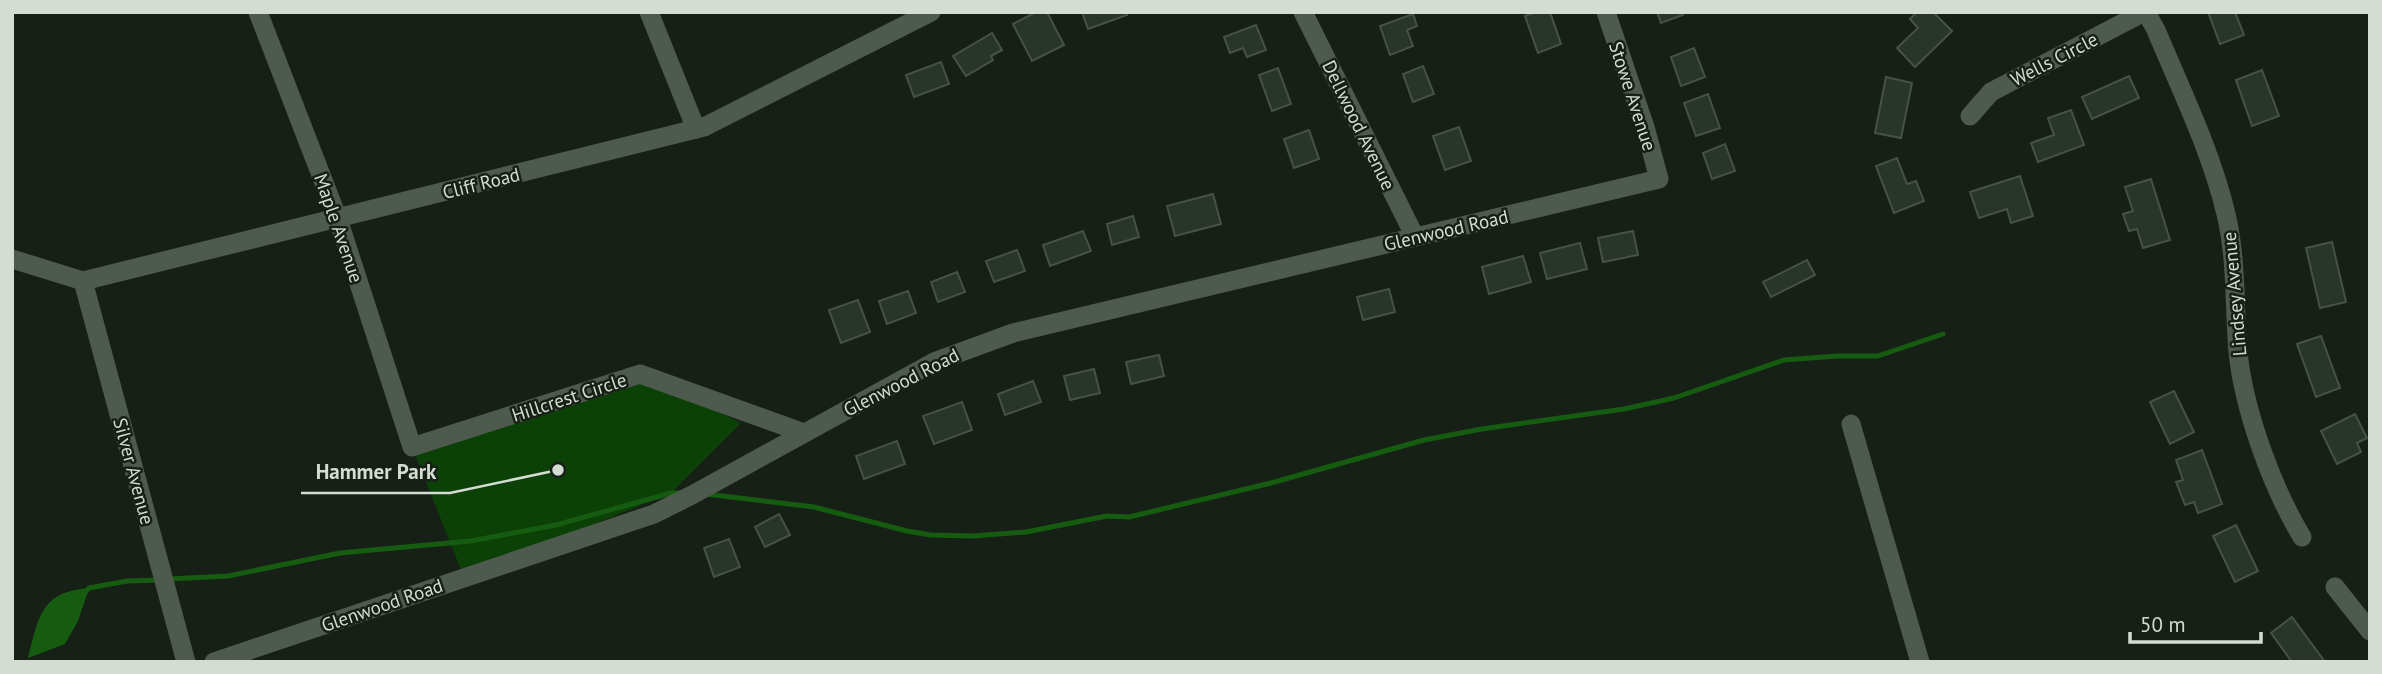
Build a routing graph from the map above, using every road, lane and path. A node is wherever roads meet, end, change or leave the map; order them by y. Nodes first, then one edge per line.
1 (258, 12) edge
2 (649, 12) edge
3 (931, 12) edge
4 (1303, 12) edge
5 (1606, 12) edge
6 (2145, 12) edge
7 (1970, 116) dead end
8 (696, 129) junction
9 (1659, 179) joint
10 (338, 219) junction
11 (1415, 237) junction
12 (12, 259) edge
13 (83, 281) junction
14 (1851, 424) dead end
15 (804, 433) junction
16 (412, 447) joint
17 (2302, 537) dead end
18 (2335, 587) dead end
19 (2370, 631) edge
20 (186, 662) edge
21 (214, 662) edge
22 (1920, 662) edge

1 - 10 street, Maple Avenue
2 - 8 street
3 - 8 street, Cliff Road
4 - 11 street, Dellwood Avenue
5 - 9 street, Stowe Avenue
6 - 7 street, Wells Circle
6 - 17 street, Lindsey Avenue
8 - 10 street, Cliff Road
9 - 11 street, Glenwood Road
10 - 13 street, Cliff Road
10 - 16 street, Maple Avenue
11 - 15 street, Glenwood Road
12 - 13 street
13 - 20 street, Silver Avenue
14 - 22 street
15 - 16 street, Hillcrest Circle
15 - 21 street, Glenwood Road
18 - 19 street

